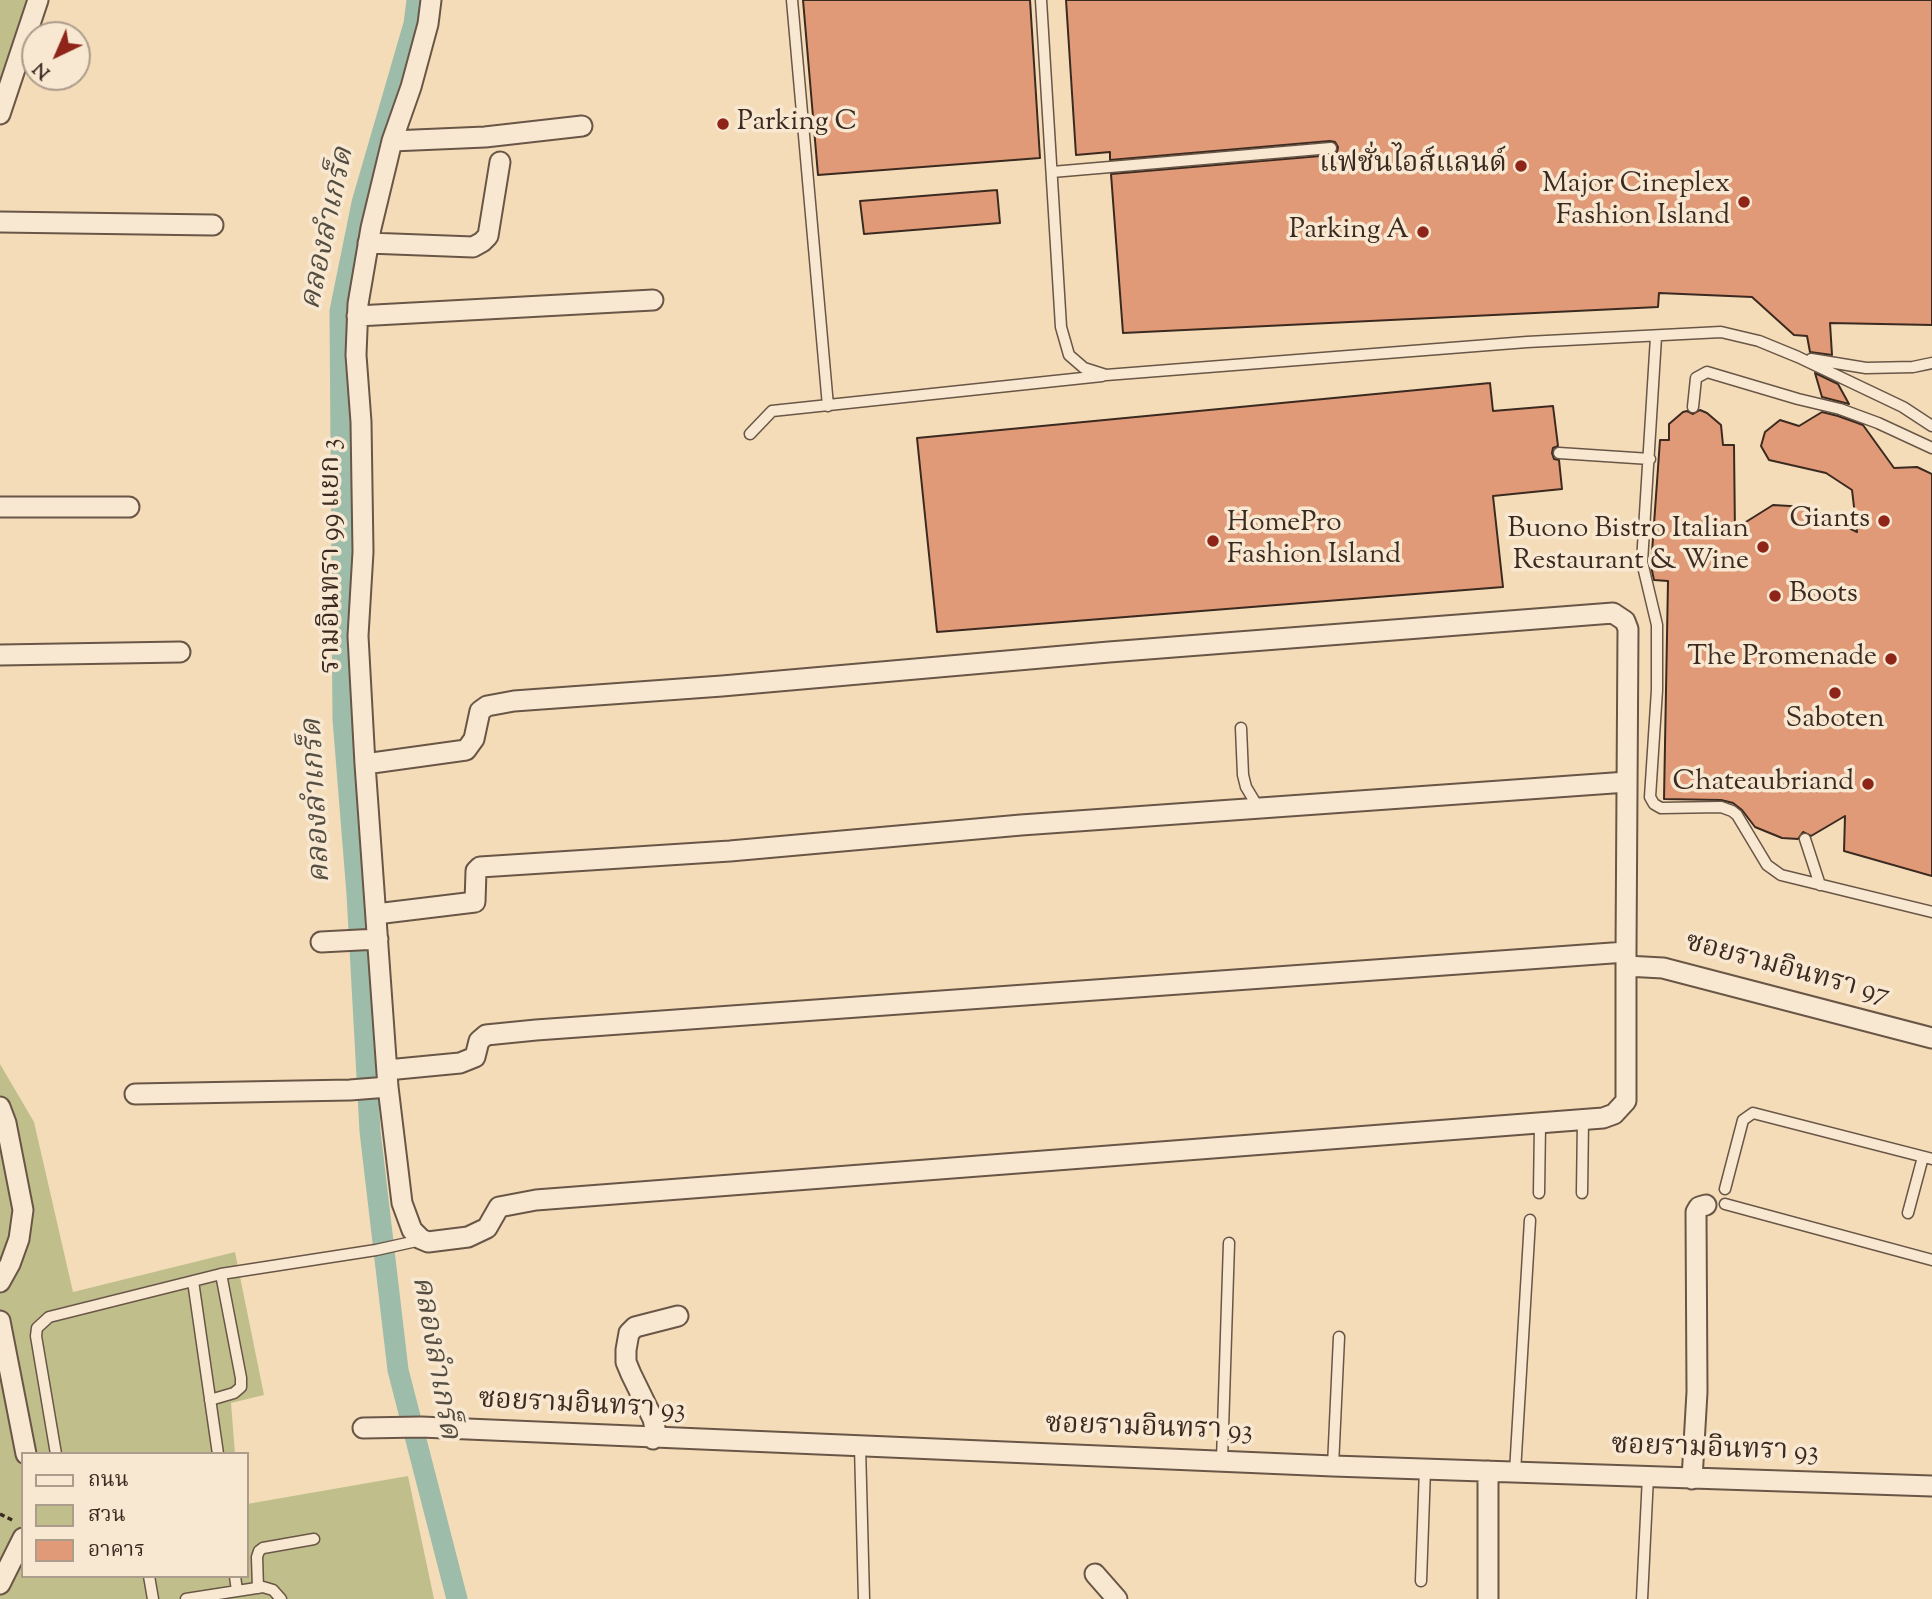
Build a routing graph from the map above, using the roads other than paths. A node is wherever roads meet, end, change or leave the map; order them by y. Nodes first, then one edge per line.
1 (38, 0) edge
2 (431, 0) edge
3 (792, 0) edge
4 (1041, 0) edge
5 (0, 114) edge
6 (582, 126) dead end
7 (392, 141) junction
8 (1331, 148) dead end
9 (500, 162) dead end
10 (1052, 172) junction
11 (0, 222) edge
12 (213, 225) dead end
13 (368, 243) junction
14 (653, 300) dead end
15 (357, 316) junction
16 (1656, 337) junction
17 (1798, 357) junction
18 (1932, 363) edge
19 (1105, 375) junction
20 (828, 406) junction
21 (1693, 407) dead end
22 (1932, 426) edge
23 (750, 434) dead end
24 (1932, 448) edge
25 (1559, 453) dead end
26 (1650, 459) junction
27 (0, 507) edge
28 (129, 507) dead end
29 (180, 652) dead end
30 (0, 655) edge
31 (1241, 727) dead end
32 (365, 764) junction
33 (1627, 782) junction
34 (1256, 810) junction
35 (1805, 839) dead end
36 (1820, 885) junction
37 (1932, 912) edge
38 (376, 914) junction
39 (373, 940) junction
40 (330, 942) dead end
41 (1626, 959) junction
42 (1932, 1038) edge
43 (383, 1082) junction
44 (135, 1094) dead end
45 (0, 1107) edge
46 (1583, 1120) junction
47 (1541, 1124) junction
48 (1928, 1158) edge
49 (1725, 1189) dead end
50 (1539, 1193) dead end
51 (1581, 1193) dead end
52 (1716, 1204) joint
53 (1908, 1213) dead end
54 (1530, 1220) dead end
55 (416, 1241) junction
56 (1229, 1243) dead end
57 (1932, 1260) edge
58 (222, 1274) junction
59 (193, 1281) junction
60 (0, 1282) edge
61 (678, 1316) dead end
62 (0, 1321) edge
63 (1339, 1337) dead end
64 (210, 1400) junction
65 (363, 1428) dead end
66 (653, 1438) junction
67 (860, 1446) junction
68 (26, 1452) edge
69 (56, 1452) edge
70 (218, 1452) edge
71 (1222, 1460) junction
72 (1333, 1466) junction
73 (1425, 1469) junction
74 (1488, 1471) junction
75 (1515, 1472) junction
76 (1648, 1476) junction
77 (1692, 1479) junction
78 (1932, 1486) edge
79 (314, 1539) dead end
80 (21, 1542) edge
81 (1095, 1574) dead end
82 (149, 1578) edge
83 (235, 1578) edge
84 (1421, 1581) dead end
85 (0, 1584) edge
86 (258, 1588) junction
87 (237, 1591) junction
88 (153, 1599) edge
89 (186, 1599) edge
90 (281, 1599) edge
91 (864, 1599) edge
92 (1117, 1599) edge
93 (1488, 1599) edge
94 (1642, 1599) edge

1 - 5 street
2 - 7 street, รามอินทรา 99 แยก 3
3 - 20 lane
4 - 10 lane
6 - 7 street
7 - 13 street, รามอินทรา 99 แยก 3
8 - 10 lane
9 - 13 street
10 - 19 lane
11 - 12 street
13 - 15 street, รามอินทรา 99 แยก 3
14 - 15 street
15 - 32 street, รามอินทรา 99 แยก 3
16 - 17 lane
16 - 19 lane
16 - 26 lane
17 - 18 lane
17 - 22 lane
19 - 20 lane
20 - 23 lane
21 - 24 lane
25 - 26 lane
26 - 36 lane
27 - 28 street
29 - 30 street
31 - 34 lane
32 - 33 street
32 - 38 street, รามอินทรา 99 แยก 3
33 - 34 street
33 - 41 street
34 - 38 street
35 - 36 lane
36 - 37 lane
38 - 39 street, รามอินทรา 99 แยก 3
39 - 40 street
39 - 43 street, รามอินทรา 99 แยก 3
41 - 42 street, ซอยรามอินทรา 97
41 - 43 street, ซอยรามอินทรา 97
41 - 46 street
43 - 44 street
43 - 55 street, รามอินทรา 99 แยก 3
45 - 60 street
46 - 47 street
46 - 51 lane
47 - 50 lane
47 - 55 street
48 - 49 lane
48 - 53 lane
52 - 57 lane
52 - 77 street
54 - 75 lane
55 - 58 lane
56 - 71 lane
58 - 59 lane
58 - 64 lane
59 - 64 lane
59 - 69 lane
61 - 66 street
62 - 68 street
63 - 72 lane
64 - 70 lane
65 - 66 street, ซอยรามอินทรา 93
66 - 67 street, ซอยรามอินทรา 93
67 - 71 street, ซอยรามอินทรา 93
67 - 91 lane
71 - 72 street, ซอยรามอินทรา 93
72 - 73 street, ซอยรามอินทรา 93
73 - 74 street, ซอยรามอินทรา 93
73 - 84 lane
74 - 75 street, ซอยรามอินทรา 93
74 - 93 street
75 - 76 street, ซอยรามอินทรา 93
76 - 77 street, ซอยรามอินทรา 93
76 - 94 lane
77 - 78 street, ซอยรามอินทรา 93
79 - 86 lane
80 - 85 street
81 - 92 street
82 - 88 lane
83 - 87 lane
86 - 87 lane
86 - 90 lane
87 - 89 lane

